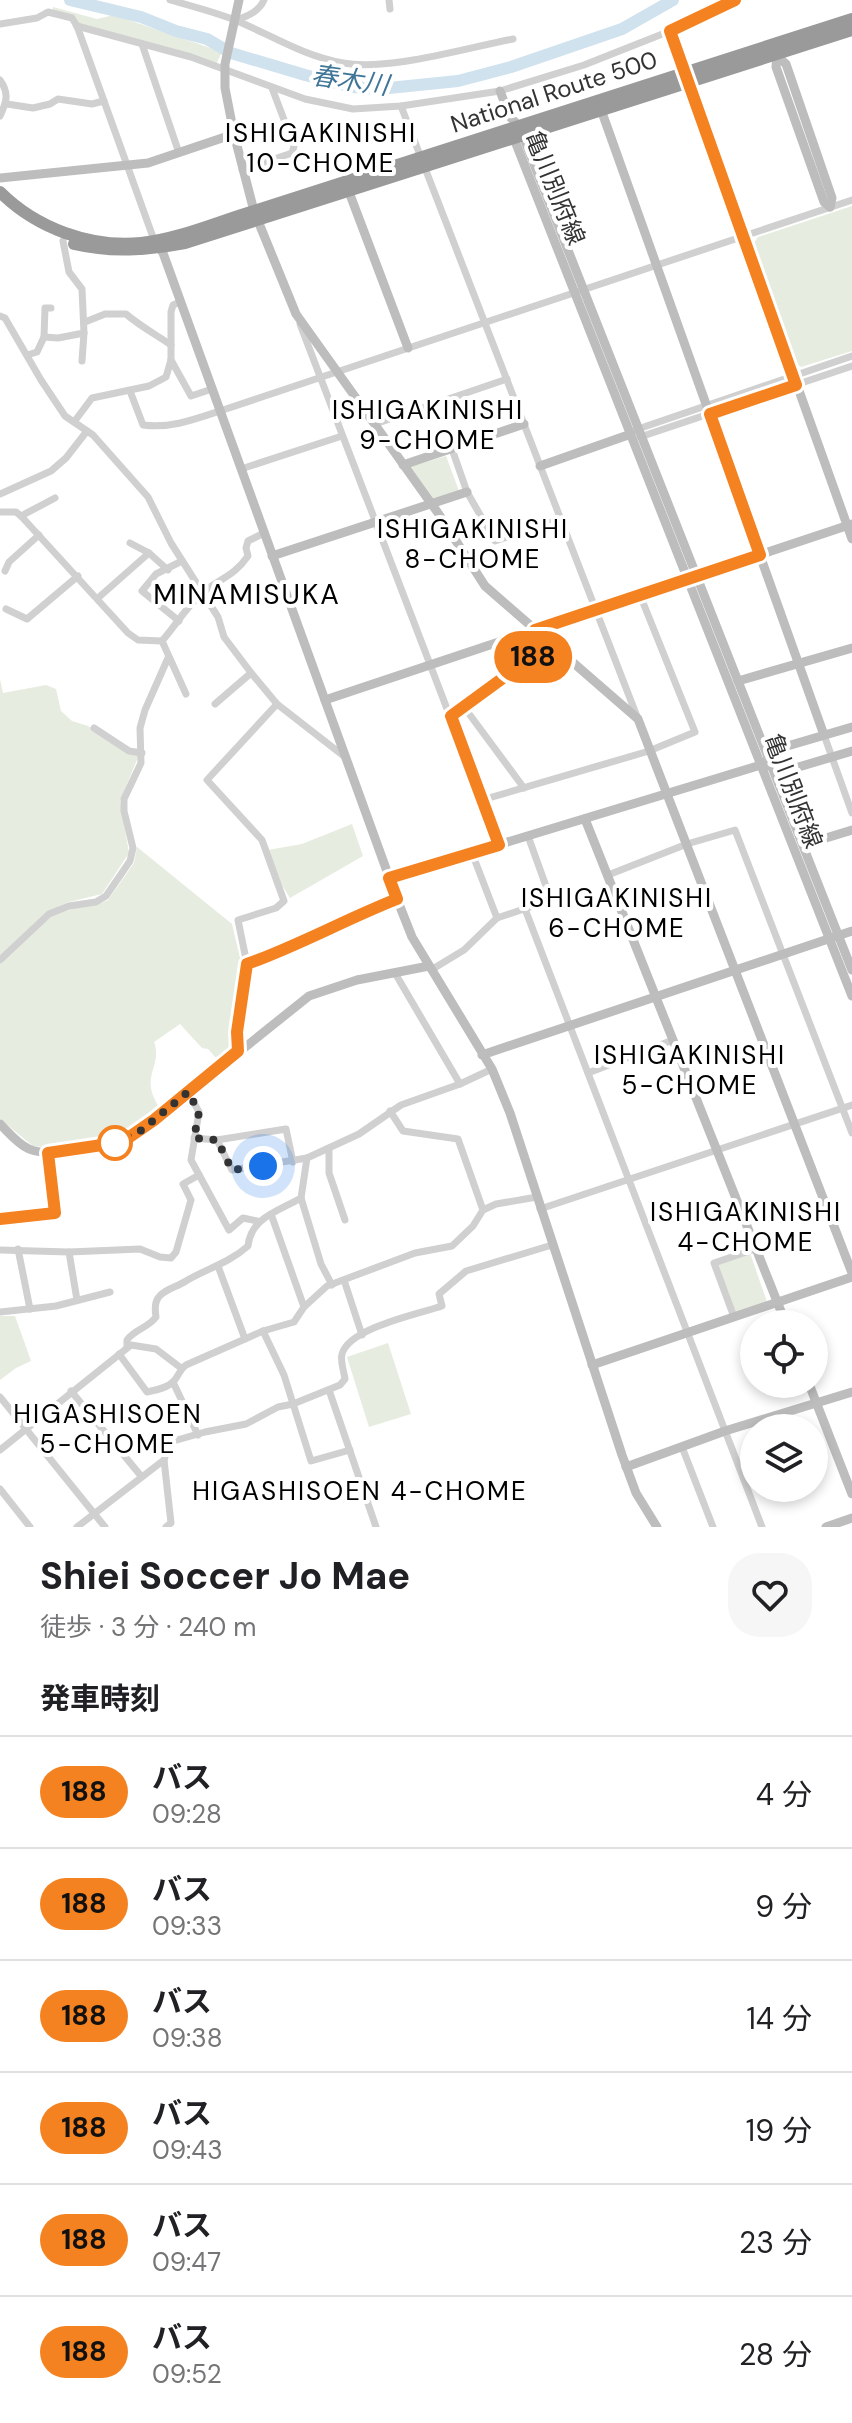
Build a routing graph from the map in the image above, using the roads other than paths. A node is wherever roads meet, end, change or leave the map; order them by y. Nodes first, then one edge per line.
1 (170, 0) edge
2 (239, 0) edge
3 (264, 0) edge
4 (735, 0) edge
5 (852, 19) edge
6 (234, 22) junction
7 (0, 24) edge
8 (77, 26) junction
9 (852, 30) edge
10 (670, 31) junction
11 (513, 39) dead end
12 (788, 39) junction
13 (142, 44) junction
14 (745, 53) junction
15 (777, 54) junction
16 (225, 68) junction
17 (687, 77) junction
18 (0, 80) edge
19 (272, 88) junction
20 (500, 91) junction
21 (104, 101) junction
22 (7, 104) junction
23 (600, 105) junction
24 (401, 106) junction
25 (0, 116) edge
26 (515, 129) junction
27 (234, 134) junction
28 (179, 153) junction
29 (423, 162) junction
30 (127, 167) junction
31 (242, 170) junction
32 (0, 178) edge
33 (0, 192) edge
34 (349, 192) junction
35 (852, 200) edge
36 (0, 204) edge
37 (830, 207) junction
38 (256, 216) junction
39 (743, 236) junction
40 (63, 241) junction
41 (156, 244) junction
42 (656, 265) junction
43 (579, 291) junction
44 (180, 302) junction
45 (51, 308) dead end
46 (296, 314) junction
47 (0, 316) edge
48 (85, 322) junction
49 (485, 322) junction
50 (84, 333) junction
51 (44, 337) junction
52 (171, 345) junction
53 (408, 348) junction
54 (27, 355) junction
55 (852, 356) edge
56 (171, 360) junction
57 (82, 361) dead end
58 (852, 366) edge
59 (338, 371) junction
60 (320, 377) junction
61 (507, 379) junction
62 (794, 380) junction
63 (212, 389) junction
64 (130, 391) junction
65 (708, 410) junction
66 (220, 411) junction
67 (74, 422) junction
68 (375, 424) junction
69 (524, 424) junction
70 (87, 431) junction
71 (637, 433) junction
72 (342, 436) junction
73 (452, 449) junction
74 (403, 465) junction
75 (540, 466) junction
76 (241, 469) junction
77 (467, 492) junction
78 (0, 494) edge
79 (55, 498) dead end
80 (431, 504) junction
81 (0, 512) edge
82 (21, 516) junction
83 (561, 519) junction
84 (375, 522) junction
85 (850, 525) edge
86 (264, 533) junction
87 (39, 535) junction
88 (852, 539) edge
89 (130, 543) dead end
90 (149, 553) junction
91 (760, 555) junction
92 (272, 556) junction
93 (182, 561) junction
94 (168, 570) junction
95 (5, 571) dead end
96 (78, 576) junction
97 (692, 577) junction
98 (203, 592) junction
99 (640, 595) junction
100 (98, 598) junction
101 (6, 609) dead end
102 (596, 609) junction
103 (179, 621) junction
104 (535, 630) junction
105 (162, 641) junction
106 (551, 643) junction
107 (852, 648) edge
108 (168, 658) junction
109 (799, 664) junction
110 (431, 665) junction
111 (251, 673) junction
112 (738, 681) junction
113 (186, 694) dead end
114 (325, 700) junction
115 (215, 704) dead end
116 (277, 704) junction
117 (464, 707) junction
118 (451, 716) junction
119 (638, 719) junction
120 (852, 727) edge
121 (94, 728) dead end
122 (824, 735) junction
123 (649, 751) junction
124 (852, 751) edge
125 (142, 753) junction
126 (345, 757) junction
127 (832, 757) junction
128 (768, 764) junction
129 (524, 788) junction
130 (667, 794) junction
131 (482, 800) junction
132 (852, 813) edge
133 (585, 819) junction
134 (852, 830) edge
135 (528, 836) junction
136 (687, 844) junction
137 (499, 845) junction
138 (803, 845) junction
139 (472, 853) junction
140 (608, 875) junction
141 (389, 878) junction
142 (397, 899) junction
143 (525, 909) junction
144 (497, 918) junction
145 (852, 931) edge
146 (834, 937) junction
147 (783, 954) junction
148 (0, 960) edge
149 (247, 964) junction
150 (430, 968) junction
151 (735, 970) junction
152 (852, 970) edge
153 (395, 973) junction
154 (852, 996) edge
155 (656, 997) junction
156 (569, 1025) junction
157 (673, 1040) junction
158 (238, 1051) junction
159 (482, 1055) junction
160 (492, 1069) junction
161 (588, 1073) junction
162 (460, 1084) junction
163 (188, 1092) junction
164 (852, 1105) edge
165 (842, 1108) junction
166 (390, 1111) junction
167 (0, 1124) edge
168 (795, 1124) junction
169 (852, 1133) edge
170 (194, 1138) junction
171 (217, 1140) junction
172 (329, 1149) junction
173 (716, 1150) junction
174 (48, 1153) junction
175 (307, 1158) junction
176 (293, 1162) junction
177 (199, 1175) junction
178 (629, 1179) junction
179 (537, 1197) junction
180 (301, 1198) junction
181 (540, 1209) junction
182 (483, 1210) junction
183 (271, 1214) junction
184 (0, 1219) edge
185 (345, 1220) dead end
186 (257, 1221) junction
187 (552, 1245) junction
188 (18, 1249) junction
189 (755, 1249) junction
190 (0, 1250) edge
191 (69, 1252) junction
192 (218, 1266) junction
193 (852, 1275) edge
194 (344, 1280) junction
195 (332, 1285) junction
196 (110, 1292) dead end
197 (77, 1300) junction
198 (777, 1302) junction
199 (304, 1307) junction
200 (30, 1309) junction
201 (780, 1310) edge
202 (1, 1311) edge
203 (734, 1317) junction
204 (263, 1331) junction
205 (686, 1332) junction
206 (362, 1335) junction
207 (245, 1339) junction
208 (127, 1347) junction
209 (119, 1354) junction
210 (592, 1365) junction
211 (181, 1368) junction
212 (173, 1382) junction
213 (329, 1390) junction
214 (71, 1391) junction
215 (852, 1392) edge
216 (0, 1397) edge
217 (815, 1398) edge
218 (293, 1404) junction
219 (817, 1404) junction
220 (26, 1429) junction
221 (725, 1431) junction
222 (198, 1435) junction
223 (682, 1447) junction
224 (0, 1450) edge
225 (350, 1450) junction
226 (164, 1460) junction
227 (626, 1467) junction
228 (141, 1476) junction
229 (0, 1489) edge
230 (852, 1494) edge
231 (94, 1513) junction
232 (852, 1518) edge
233 (30, 1527) edge
234 (77, 1527) edge
235 (105, 1527) edge
236 (166, 1527) edge
237 (376, 1527) edge
238 (657, 1527) edge
239 (713, 1527) edge
240 (762, 1527) edge
241 (826, 1527) edge

1 - 6 street
2 - 6 street
3 - 6 street
4 - 10 street
5 - 12 highway, National Route 500
6 - 11 street
6 - 16 street
7 - 8 street
8 - 13 street
8 - 21 street
9 - 15 highway, National Route 500
10 - 17 street
10 - 20 street
12 - 14 highway, National Route 500
12 - 15 street
13 - 16 street
13 - 28 street
14 - 15 street
14 - 17 highway, National Route 500
15 - 17 highway, National Route 500
15 - 37 street
16 - 19 street
16 - 27 street
17 - 23 highway, National Route 500
17 - 39 street
18 - 22 street
19 - 24 street
19 - 31 street
20 - 24 street
20 - 26 street, 亀川別府線
21 - 22 street
21 - 30 street
22 - 25 street
23 - 26 highway, National Route 500
23 - 42 street
24 - 29 street
26 - 29 highway, National Route 500
26 - 43 street, 亀川別府線
27 - 28 street
27 - 31 street
28 - 30 street
29 - 34 highway, National Route 500
29 - 38 highway, National Route 500
29 - 49 street
30 - 32 street
30 - 41 street
31 - 38 street
33 - 41 highway, National Route 500
34 - 38 highway, National Route 500
34 - 53 street
35 - 37 street
36 - 40 highway, National Route 500
37 - 39 street
38 - 41 highway, National Route 500
38 - 46 street
39 - 42 street
39 - 62 street
40 - 41 highway, National Route 500
40 - 48 street
41 - 44 street
42 - 43 street
42 - 65 street
43 - 49 street
43 - 71 street, 亀川別府線
44 - 52 street
44 - 63 street
45 - 51 street
46 - 59 street
46 - 60 street
47 - 54 street
48 - 50 street
48 - 52 street
49 - 53 street
49 - 61 street
50 - 51 street
50 - 57 street
51 - 54 street
52 - 56 street
53 - 59 street
54 - 67 street
55 - 62 street
56 - 63 street
56 - 64 street
58 - 62 street
59 - 60 street
59 - 68 street
60 - 66 street
60 - 72 street
61 - 68 street
61 - 69 street
62 - 65 street
62 - 85 street
63 - 66 street
64 - 66 street
64 - 67 street
65 - 71 street
65 - 91 street
66 - 76 street
67 - 70 street
68 - 74 street
69 - 73 street
69 - 75 street
70 - 78 street
70 - 93 street
71 - 75 street
71 - 97 street, 亀川別府線
72 - 76 street
72 - 84 street
73 - 74 street
73 - 77 street
74 - 80 street
75 - 83 street
76 - 86 street
77 - 80 street
77 - 83 street
79 - 82 street
80 - 84 street
80 - 104 street
81 - 82 street
82 - 87 street
83 - 102 street
84 - 92 street
84 - 110 street
85 - 88 street
85 - 91 street
86 - 92 street
86 - 98 street
87 - 95 street
87 - 96 street
89 - 90 street
90 - 94 street
90 - 100 street
91 - 97 street
91 - 109 street
92 - 114 street
93 - 94 street
93 - 98 street
94 - 103 street
96 - 100 street
96 - 101 street
97 - 99 street
97 - 112 street, 亀川別府線
97 - 128 street, 亀川別府線
98 - 103 street
98 - 111 street
99 - 102 street
99 - 123 street
100 - 105 street
102 - 104 street
102 - 119 street
103 - 105 street
104 - 106 street
104 - 110 street
105 - 108 street
106 - 117 street
106 - 119 street
107 - 109 street
108 - 113 street
108 - 125 street
109 - 112 street
109 - 122 street
110 - 114 street
110 - 118 street
111 - 115 street
111 - 116 street
112 - 128 street, 亀川別府線
114 - 126 street
116 - 126 street
116 - 149 street
117 - 118 street
117 - 129 street
118 - 131 street
119 - 123 street
120 - 122 street
121 - 125 street
122 - 127 street
122 - 128 street
123 - 129 street
123 - 130 street
124 - 127 street
125 - 148 street
126 - 141 street
127 - 128 street
127 - 132 street
128 - 130 street
128 - 138 street, 亀川別府線
128 - 146 street, 亀川別府線
129 - 131 street
130 - 133 street
130 - 136 street
131 - 137 street
133 - 135 street
133 - 140 street
134 - 138 street
135 - 137 street
135 - 143 street
136 - 140 street
136 - 147 street
136 - 151 street
137 - 139 street
138 - 146 street, 亀川別府線
139 - 141 street
139 - 144 street
140 - 155 street
141 - 142 street
142 - 149 street
142 - 150 street
143 - 144 street
143 - 156 street
144 - 150 street
145 - 146 street
146 - 147 street
146 - 152 street, 亀川別府線
146 - 154 street, 亀川別府線
147 - 151 street
147 - 165 street
149 - 158 street
150 - 153 street
150 - 159 street
151 - 155 street
151 - 168 street
153 - 158 street
153 - 162 street
155 - 156 street
155 - 157 street
156 - 159 street
156 - 161 street
157 - 161 street
157 - 173 street
158 - 163 street
159 - 160 street
160 - 162 street
160 - 179 street
161 - 178 street
162 - 166 street
163 - 170 street
163 - 174 street
164 - 165 street
165 - 168 street
165 - 169 street
166 - 172 street
166 - 182 street
167 - 174 street
168 - 173 street
168 - 193 street
170 - 171 street
170 - 177 street
171 - 176 street
171 - 176 street
172 - 175 street
172 - 185 street
173 - 178 street
173 - 189 street
174 - 184 street
175 - 176 street
175 - 180 street
177 - 186 street
177 - 191 street
178 - 181 street
178 - 205 street
179 - 181 street
179 - 182 street
180 - 183 street
180 - 195 street
181 - 187 street
182 - 194 street
183 - 186 street
183 - 199 street
186 - 192 street
187 - 206 street
187 - 210 street
188 - 190 street
188 - 191 street
188 - 200 street
189 - 198 street
189 - 203 street
191 - 197 street
192 - 207 street
192 - 208 street
193 - 198 street
194 - 195 street
194 - 206 street
195 - 199 street
196 - 197 street
197 - 200 street
198 - 201 street
198 - 203 street
199 - 204 street
200 - 202 street
203 - 205 street
204 - 207 street
204 - 218 street
205 - 210 street
205 - 221 street
206 - 213 street
207 - 211 street
208 - 209 street
208 - 211 street
209 - 212 street
209 - 214 street
210 - 227 street
211 - 212 street
212 - 222 street
213 - 218 street
213 - 225 street
214 - 220 street
214 - 228 street
215 - 219 street
216 - 220 street
217 - 219 street
218 - 222 street
218 - 225 street
219 - 221 street
219 - 230 street
220 - 224 street
220 - 231 street
221 - 223 street
221 - 240 street
222 - 226 street
223 - 227 street
223 - 239 street
225 - 237 street
226 - 228 street
226 - 236 street
227 - 238 street
228 - 231 street
229 - 233 street
231 - 234 street
231 - 235 street
232 - 241 street

